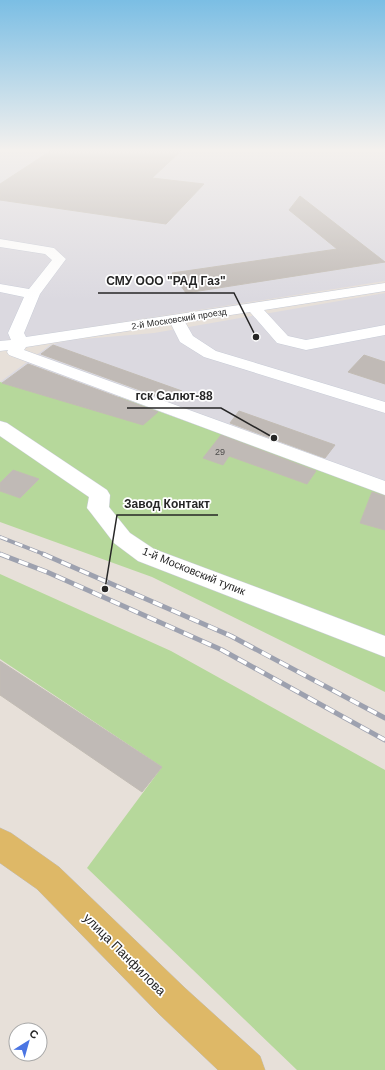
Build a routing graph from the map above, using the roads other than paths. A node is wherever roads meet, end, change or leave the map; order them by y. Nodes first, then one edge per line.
1 (0, 243) edge
2 (385, 287) edge
3 (0, 288) edge
4 (33, 294) junction
5 (254, 308) junction
6 (176, 320) junction
7 (385, 330) edge
8 (12, 347) edge
9 (385, 408) edge
10 (0, 427) edge
11 (385, 488) edge
12 (385, 647) edge
13 (0, 844) edge
14 (246, 1070) edge

1 - 4 street
2 - 5 street, 2-й Московский проезд
3 - 4 street
4 - 8 street
5 - 6 street, 2-й Московский проезд
5 - 7 street
6 - 8 street, 2-й Московский проезд
6 - 9 street
8 - 11 street
10 - 12 street, 1-й Московский тупик
13 - 14 main road, улица Панфилова

